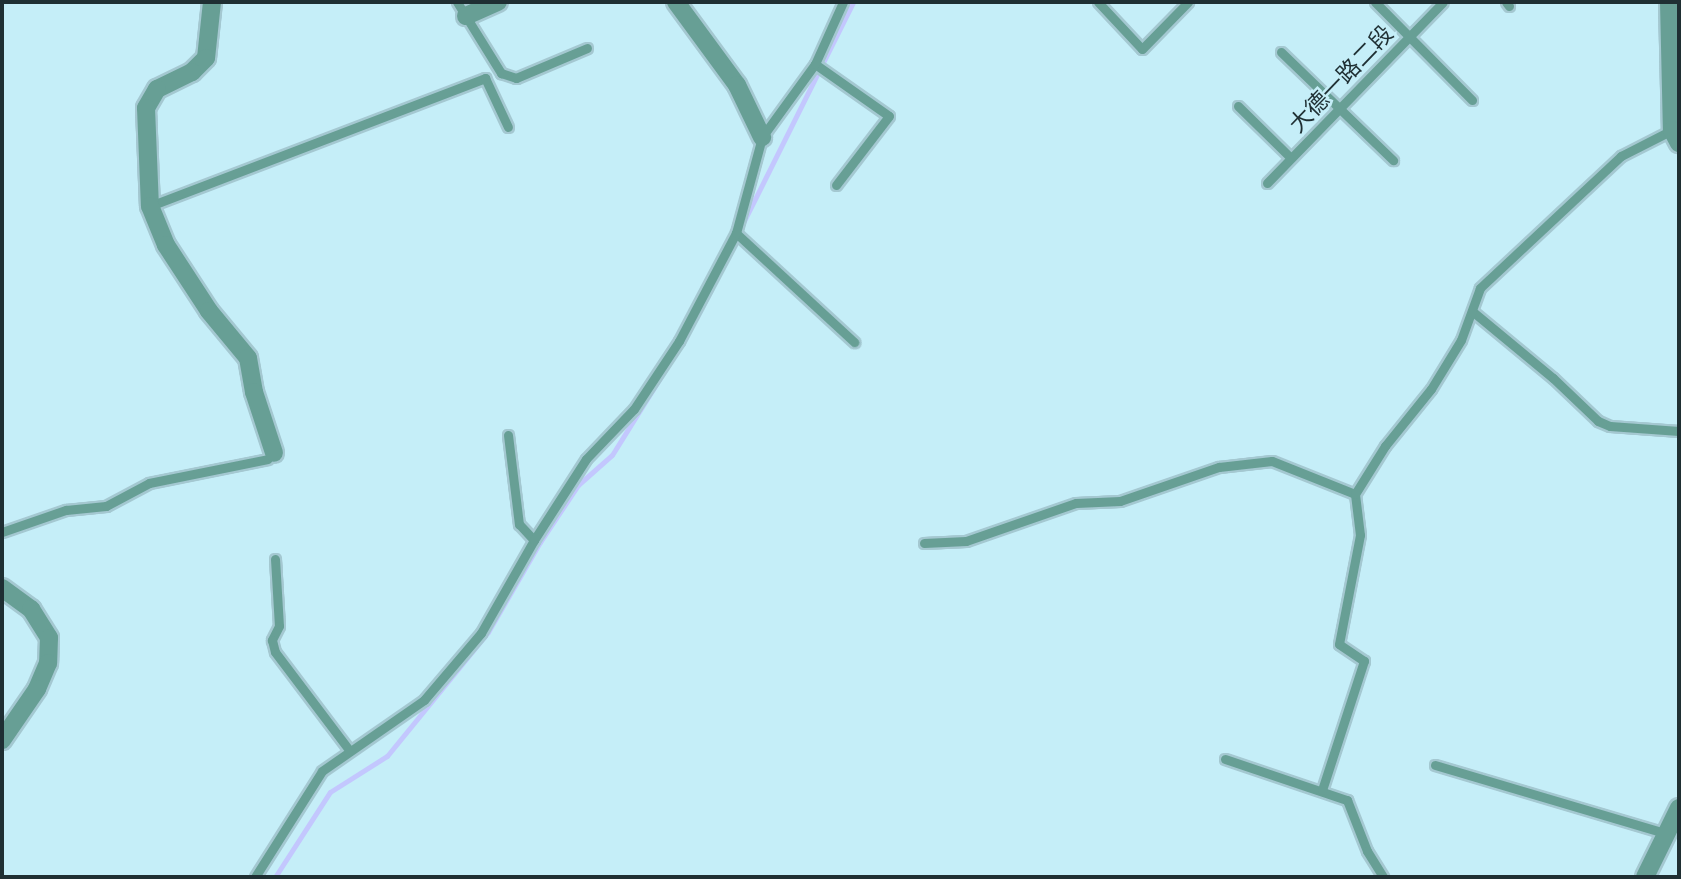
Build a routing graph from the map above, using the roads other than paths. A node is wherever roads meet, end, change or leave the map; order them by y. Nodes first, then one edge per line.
1 (212, 2) edge
2 (498, 2) edge
3 (676, 2) edge
4 (842, 2) edge
5 (1098, 2) edge
6 (1188, 2) edge
7 (1375, 2) edge
8 (1443, 2) edge
9 (1669, 2) edge
10 (461, 9) edge
11 (1410, 36) junction
12 (587, 48) dead end
13 (1281, 52) dead end
14 (815, 64) junction
15 (1472, 100) dead end
16 (1238, 106) dead end
17 (1339, 108) junction
18 (508, 127) dead end
19 (1676, 136) edge
20 (762, 137) junction
21 (1291, 158) junction
22 (1393, 160) dead end
23 (1267, 183) dead end
24 (836, 185) dead end
25 (150, 206) junction
26 (736, 233) junction
27 (1472, 311) junction
28 (854, 342) dead end
29 (1679, 431) edge
30 (508, 435) dead end
31 (271, 456) joint
32 (1355, 494) junction
33 (2, 532) edge
34 (534, 540) junction
35 (924, 543) dead end
36 (275, 559) dead end
37 (2, 588) edge
38 (2, 740) edge
39 (350, 751) junction
40 (1225, 759) dead end
41 (1434, 765) dead end
42 (1322, 790) junction
43 (1679, 808) edge
44 (1671, 830) edge
45 (255, 877) edge
46 (1384, 877) edge
47 (1645, 877) edge

1 - 25 street
2 - 10 street
3 - 20 street
4 - 14 lane
5 - 6 lane
7 - 11 lane
8 - 11 lane, 大德一路二段
9 - 19 street
10 - 12 lane
11 - 15 lane
11 - 17 lane, 大德一路二段
13 - 17 lane
14 - 20 lane
14 - 24 lane
16 - 21 lane
17 - 21 lane, 大德一路二段
17 - 22 lane
18 - 25 lane
19 - 27 lane
20 - 26 lane
21 - 23 lane, 大德一路二段
25 - 31 street
26 - 28 lane
26 - 34 lane
27 - 29 lane
27 - 32 lane
30 - 34 lane
31 - 33 lane
32 - 35 lane
32 - 42 lane
34 - 39 lane
36 - 39 lane
37 - 38 street
39 - 45 lane
40 - 42 lane
41 - 44 lane
42 - 46 lane
43 - 44 street
44 - 47 street

